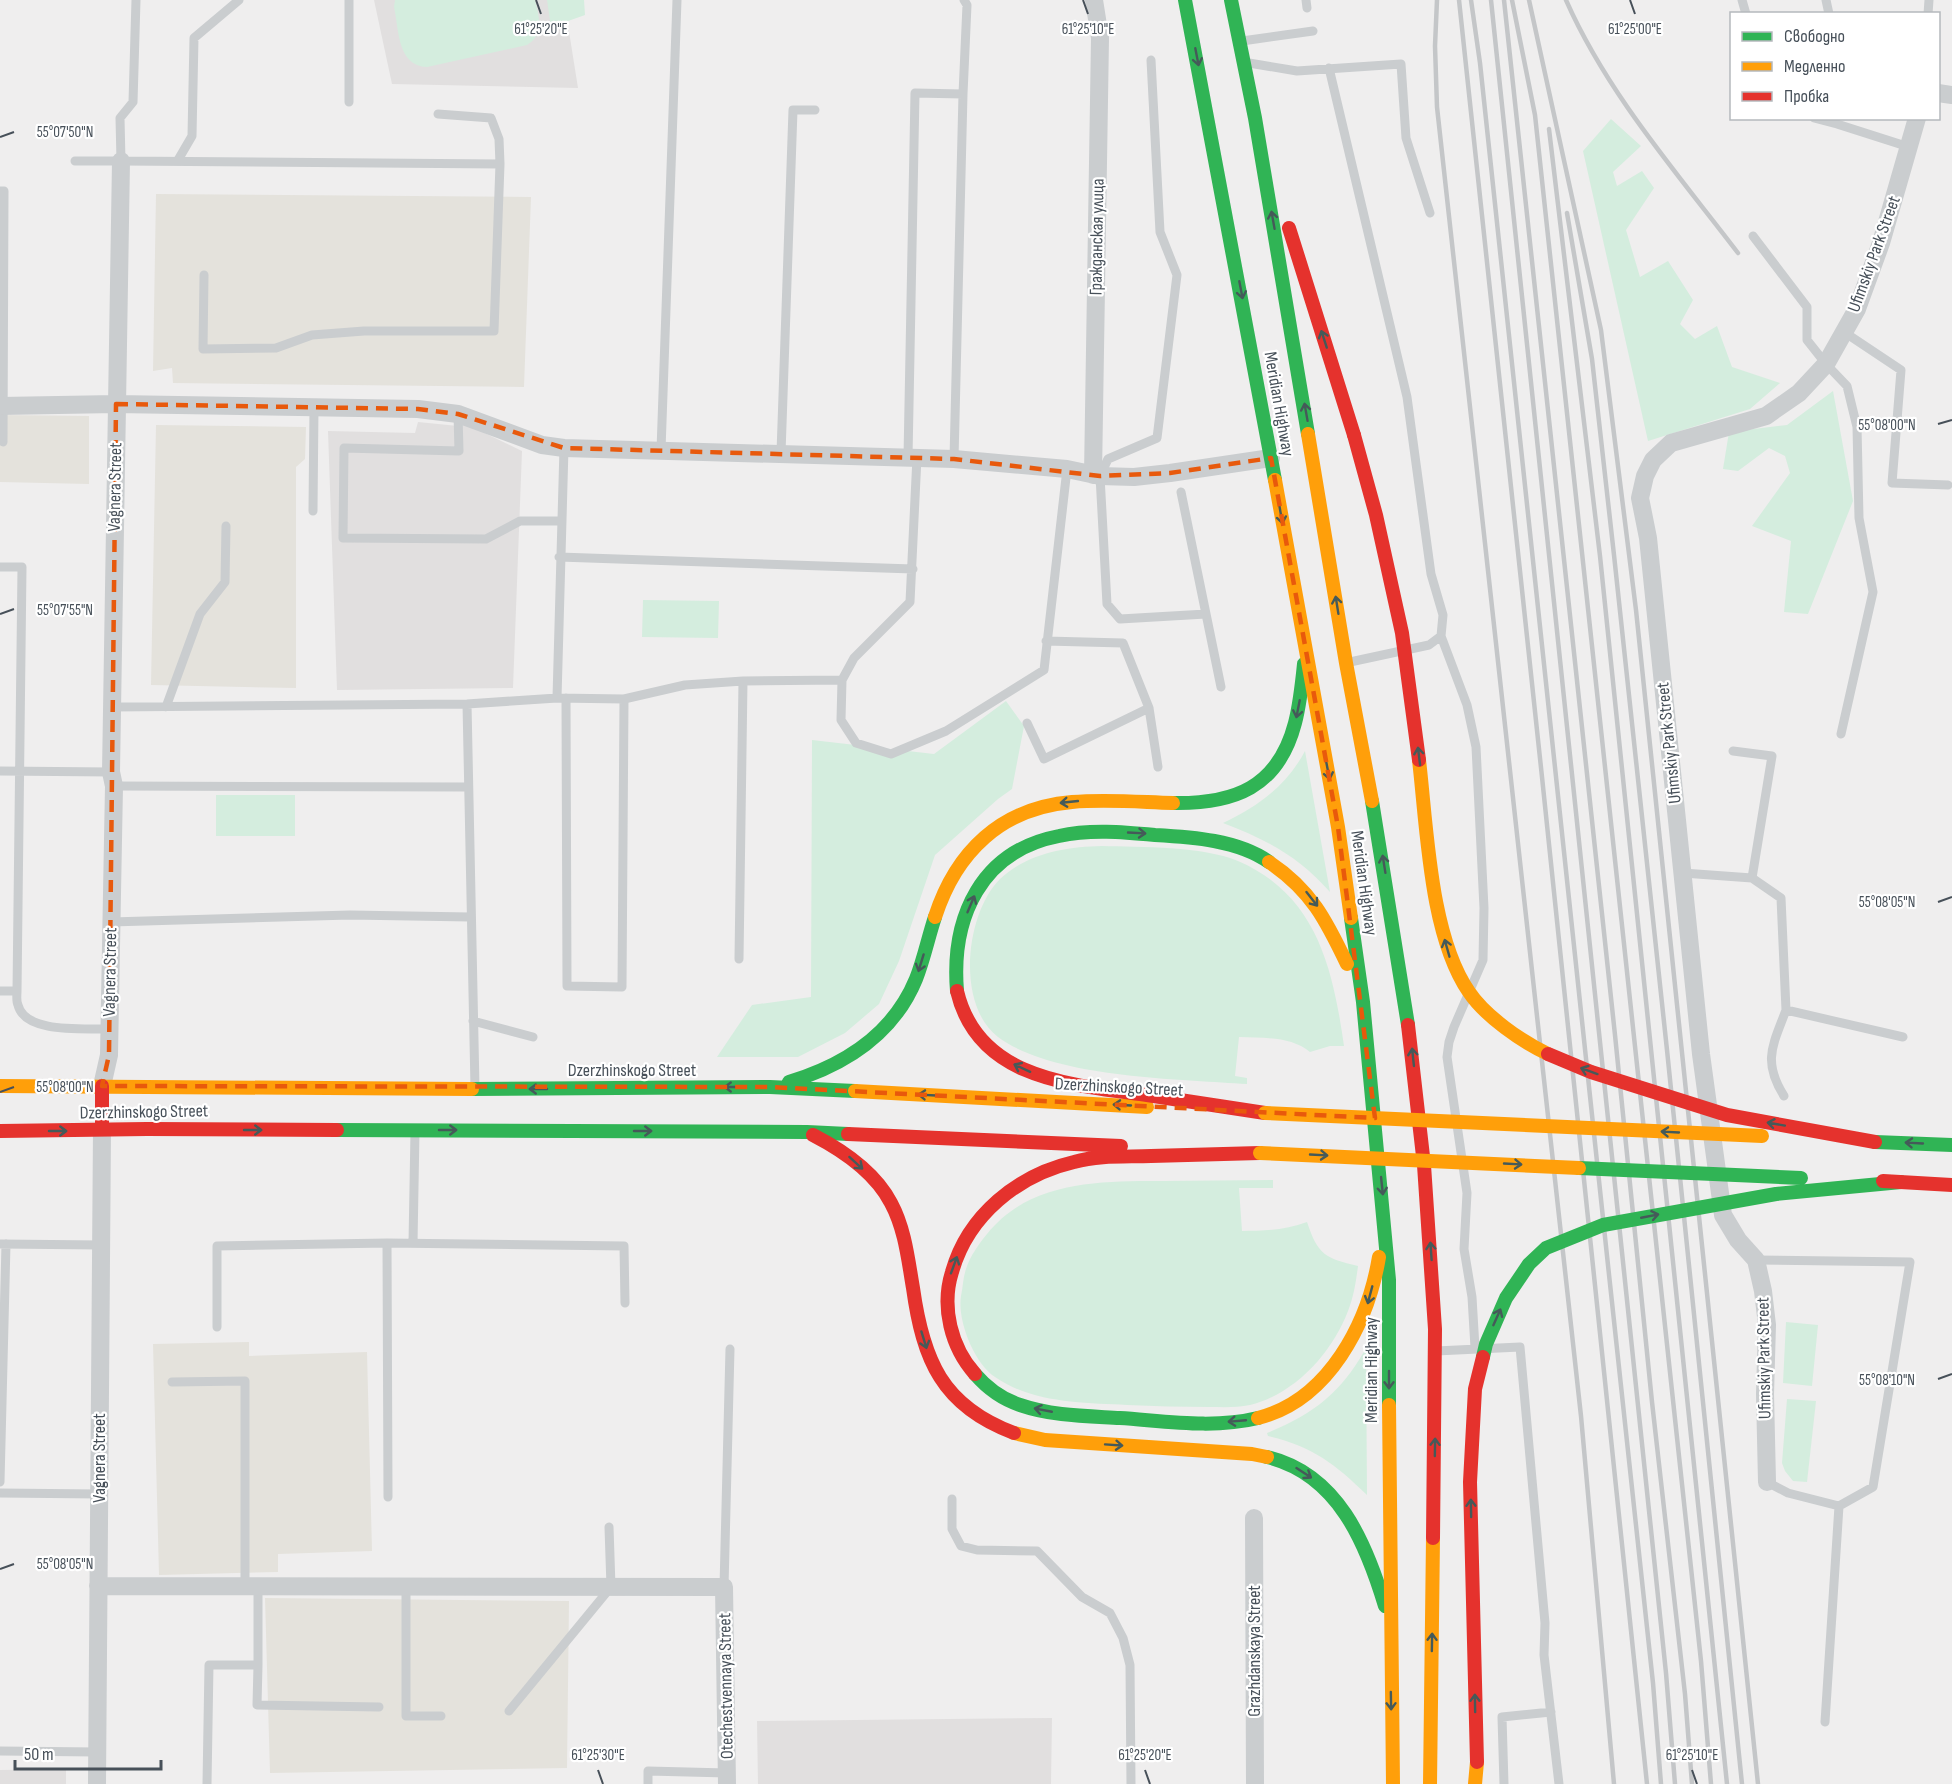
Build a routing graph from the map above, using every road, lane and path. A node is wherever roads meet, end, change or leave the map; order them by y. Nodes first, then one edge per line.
1 (136, 0) edge
2 (239, 0) edge
3 (349, 0) edge
4 (677, 0) edge
5 (964, 0) edge
6 (1094, 0) edge
7 (1185, 0) edge
8 (1231, 0) edge
9 (1313, 31) dead end
10 (1239, 42) junction
11 (1151, 60) dead end
12 (1243, 62) junction
13 (1329, 68) junction
14 (963, 94) junction
15 (349, 102) dead end
16 (815, 110) dead end
17 (438, 114) dead end
18 (1255, 118) junction
19 (1916, 120) edge
20 (1838, 121) edge
21 (1909, 147) junction
22 (177, 160) junction
23 (75, 161) dead end
24 (121, 161) junction
25 (500, 164) junction
26 (0, 190) edge
27 (1430, 213) dead end
28 (1754, 236) dead end
29 (204, 275) dead end
30 (1844, 332) junction
31 (1826, 364) junction
32 (116, 404) junction
33 (1, 406) edge
34 (314, 406) junction
35 (458, 414) junction
36 (3, 442) dead end
37 (564, 448) junction
38 (661, 450) junction
39 (781, 453) junction
40 (913, 458) junction
41 (1270, 458) junction
42 (954, 459) junction
43 (1067, 469) junction
44 (1097, 475) junction
45 (1948, 485) dead end
46 (1181, 492) dead end
47 (313, 511) dead end
48 (561, 521) junction
49 (226, 526) dead end
50 (560, 556) junction
51 (0, 567) edge
52 (913, 569) junction
53 (1206, 614) junction
54 (1441, 636) junction
55 (1046, 641) junction
56 (1305, 651) junction
57 (1346, 663) junction
58 (842, 680) junction
59 (743, 681) junction
60 (1221, 687) dead end
61 (561, 698) junction
62 (624, 699) junction
63 (467, 704) junction
64 (112, 707) junction
65 (166, 707) junction
66 (1149, 708) junction
67 (1027, 723) dead end
68 (1841, 734) dead end
69 (1733, 751) dead end
70 (1158, 767) dead end
71 (0, 771) edge
72 (20, 772) junction
73 (112, 779) junction
74 (468, 788) junction
75 (1683, 873) junction
76 (1752, 878) junction
77 (470, 918) junction
78 (111, 922) junction
79 (739, 959) dead end
80 (0, 991) edge
81 (17, 991) junction
82 (1363, 1002) junction
83 (1786, 1010) junction
84 (473, 1022) junction
85 (109, 1029) junction
86 (533, 1036) dead end
87 (1903, 1036) dead end
88 (0, 1086) edge
89 (102, 1086) junction
90 (770, 1087) junction
91 (475, 1089) junction
92 (1784, 1096) dead end
93 (1264, 1113) junction
94 (102, 1129) junction
95 (415, 1130) junction
96 (0, 1131) edge
97 (807, 1132) junction
98 (1875, 1142) junction
99 (1952, 1145) edge
100 (1260, 1153) junction
101 (1901, 1182) junction
102 (1952, 1185) edge
103 (1385, 1217) junction
104 (387, 1242) junction
105 (413, 1243) junction
106 (3, 1244) edge
107 (101, 1245) junction
108 (1756, 1260) junction
109 (625, 1303) dead end
110 (218, 1327) dead end
111 (730, 1349) dead end
112 (1475, 1350) junction
113 (1435, 1352) junction
114 (172, 1382) dead end
115 (0, 1468) edge
116 (0, 1482) edge
117 (1767, 1482) joint
118 (0, 1492) edge
119 (99, 1494) junction
120 (388, 1497) dead end
121 (952, 1499) dead end
122 (1839, 1506) junction
123 (1254, 1518) dead end
124 (609, 1527) dead end
125 (98, 1586) junction
126 (252, 1587) junction
127 (406, 1587) junction
128 (611, 1587) junction
129 (724, 1587) junction
130 (1389, 1621) junction
131 (258, 1665) junction
132 (379, 1707) dead end
133 (509, 1711) dead end
134 (1551, 1712) junction
135 (441, 1716) dead end
136 (1825, 1722) dead end
137 (0, 1751) edge
138 (97, 1752) junction
139 (727, 1778) edge
140 (97, 1784) edge
141 (207, 1784) edge
142 (648, 1784) edge
143 (1131, 1784) edge
144 (1255, 1784) edge
145 (1393, 1784) edge
146 (1430, 1784) edge
147 (1475, 1784) edge
148 (1504, 1784) edge
149 (1559, 1784) edge

1 - 24 lane
2 - 22 lane
3 - 15 lane
4 - 38 lane
5 - 14 lane
6 - 44 street, Гражданская улица
7 -> 41 main road, Meridian Highway
8 - 10 main road, Meridian Highway
9 - 10 lane
10 - 12 main road, Meridian Highway
11 - 44 lane
12 - 13 lane
12 - 18 main road, Meridian Highway
13 - 27 lane
13 - 54 lane
14 - 40 lane
14 - 42 lane
16 - 39 lane
17 - 25 lane
57 -> 18 main road, Meridian Highway
98 -> 18 main road, bridge
19 - 21 street, Ufimskiy Park Street
20 - 21 lane
21 - 30 street, Ufimskiy Park Street
22 - 24 lane
22 - 25 lane
23 - 24 lane
24 - 32 street, Vagnera Street
25 - 29 lane
26 - 33 lane
28 - 31 lane
30 - 31 street, Ufimskiy Park Street
30 - 45 lane
31 - 68 lane
31 - 75 street, Ufimskiy Park Street
32 - 33 street
32 - 34 street
32 - 64 street, Vagnera Street
33 - 36 lane
34 - 35 street
34 - 47 lane
35 - 37 street
35 - 48 lane
37 - 38 street
37 - 48 lane
38 - 39 street
39 - 40 street
40 - 42 street
40 - 52 lane
41 - 44 street
41 -> 56 main road, Meridian Highway
42 - 43 street
43 - 44 street
43 - 55 lane
44 - 53 lane
46 - 53 lane
48 - 50 lane
49 - 65 lane
50 - 52 lane
50 - 61 lane
51 - 72 lane
52 - 58 lane
53 - 60 lane
54 - 57 lane
54 - 112 lane
55 - 58 lane
55 - 66 lane
56 -> 82 main road, Meridian Highway
56 -> 90 main road
113 -> 57 main road, Meridian Highway
58 - 59 lane
59 - 62 lane
59 - 79 lane
61 - 62 lane
61 - 62 lane
61 - 63 lane
63 - 65 lane
63 - 74 lane
64 - 65 lane
64 - 73 street, Vagnera Street
66 - 67 lane
66 - 70 lane
69 - 76 lane
71 - 72 lane
72 - 73 lane
72 - 81 lane
73 - 74 lane
73 - 78 street, Vagnera Street
74 - 77 lane
75 - 76 lane
75 - 108 street, Ufimskiy Park Street
76 - 83 lane
77 - 78 lane
77 - 84 lane
78 - 85 street, Vagnera Street
80 - 81 lane
81 - 85 lane
93 -> 82 main road
82 -> 103 main road, Meridian Highway
83 - 87 lane
83 - 92 lane
84 - 86 lane
84 - 91 lane
85 - 89 street, Vagnera Street
88 - 89 main road, Dzerzhinskogo Street
89 - 91 main road, Dzerzhinskogo Street
89 - 94 main road, Vagnera Street
90 -> 91 main road, Dzerzhinskogo Street
93 -> 90 main road, Dzerzhinskogo Street
98 -> 93 main road, bridge
94 -> 95 main road, Dzerzhinskogo Street
96 -> 94 main road, Dzerzhinskogo Street
94 - 107 street, Vagnera Street
95 -> 97 main road, Dzerzhinskogo Street
95 - 105 lane
97 - 100 main road, Dzerzhinskogo Street
97 -> 130 main road
99 -> 98 main road
100 -> 101 main road, bridge
103 -> 100 main road
101 - 102 main road, bridge
147 -> 101 main road, bridge
103 -> 130 main road, Meridian Highway
104 - 105 lane
104 - 110 lane
104 - 120 lane
105 - 109 lane
106 - 107 lane
106 - 115 lane
107 - 119 street, Vagnera Street
108 - 117 street, Ufimskiy Park Street
108 - 122 lane
111 - 129 lane
112 - 113 lane
112 - 134 lane
146 -> 113 main road, Meridian Highway
114 - 126 lane
115 - 116 lane
117 - 122 lane
118 - 119 lane
119 - 125 street, Vagnera Street
121 - 143 lane
122 - 136 lane
123 - 144 street, Grazhdanskaya Street
124 - 128 lane
125 - 126 street
125 - 138 street, Vagnera Street
126 - 127 street
126 - 131 lane
127 - 128 street
127 - 135 lane
128 - 129 street
128 - 133 lane
129 - 139 street, Otechestvennaya Street
130 -> 145 main road, Meridian Highway
131 - 132 lane
131 - 141 lane
134 - 148 lane
134 - 149 lane
137 - 138 lane
138 - 140 street, Vagnera Street
139 - 142 lane

